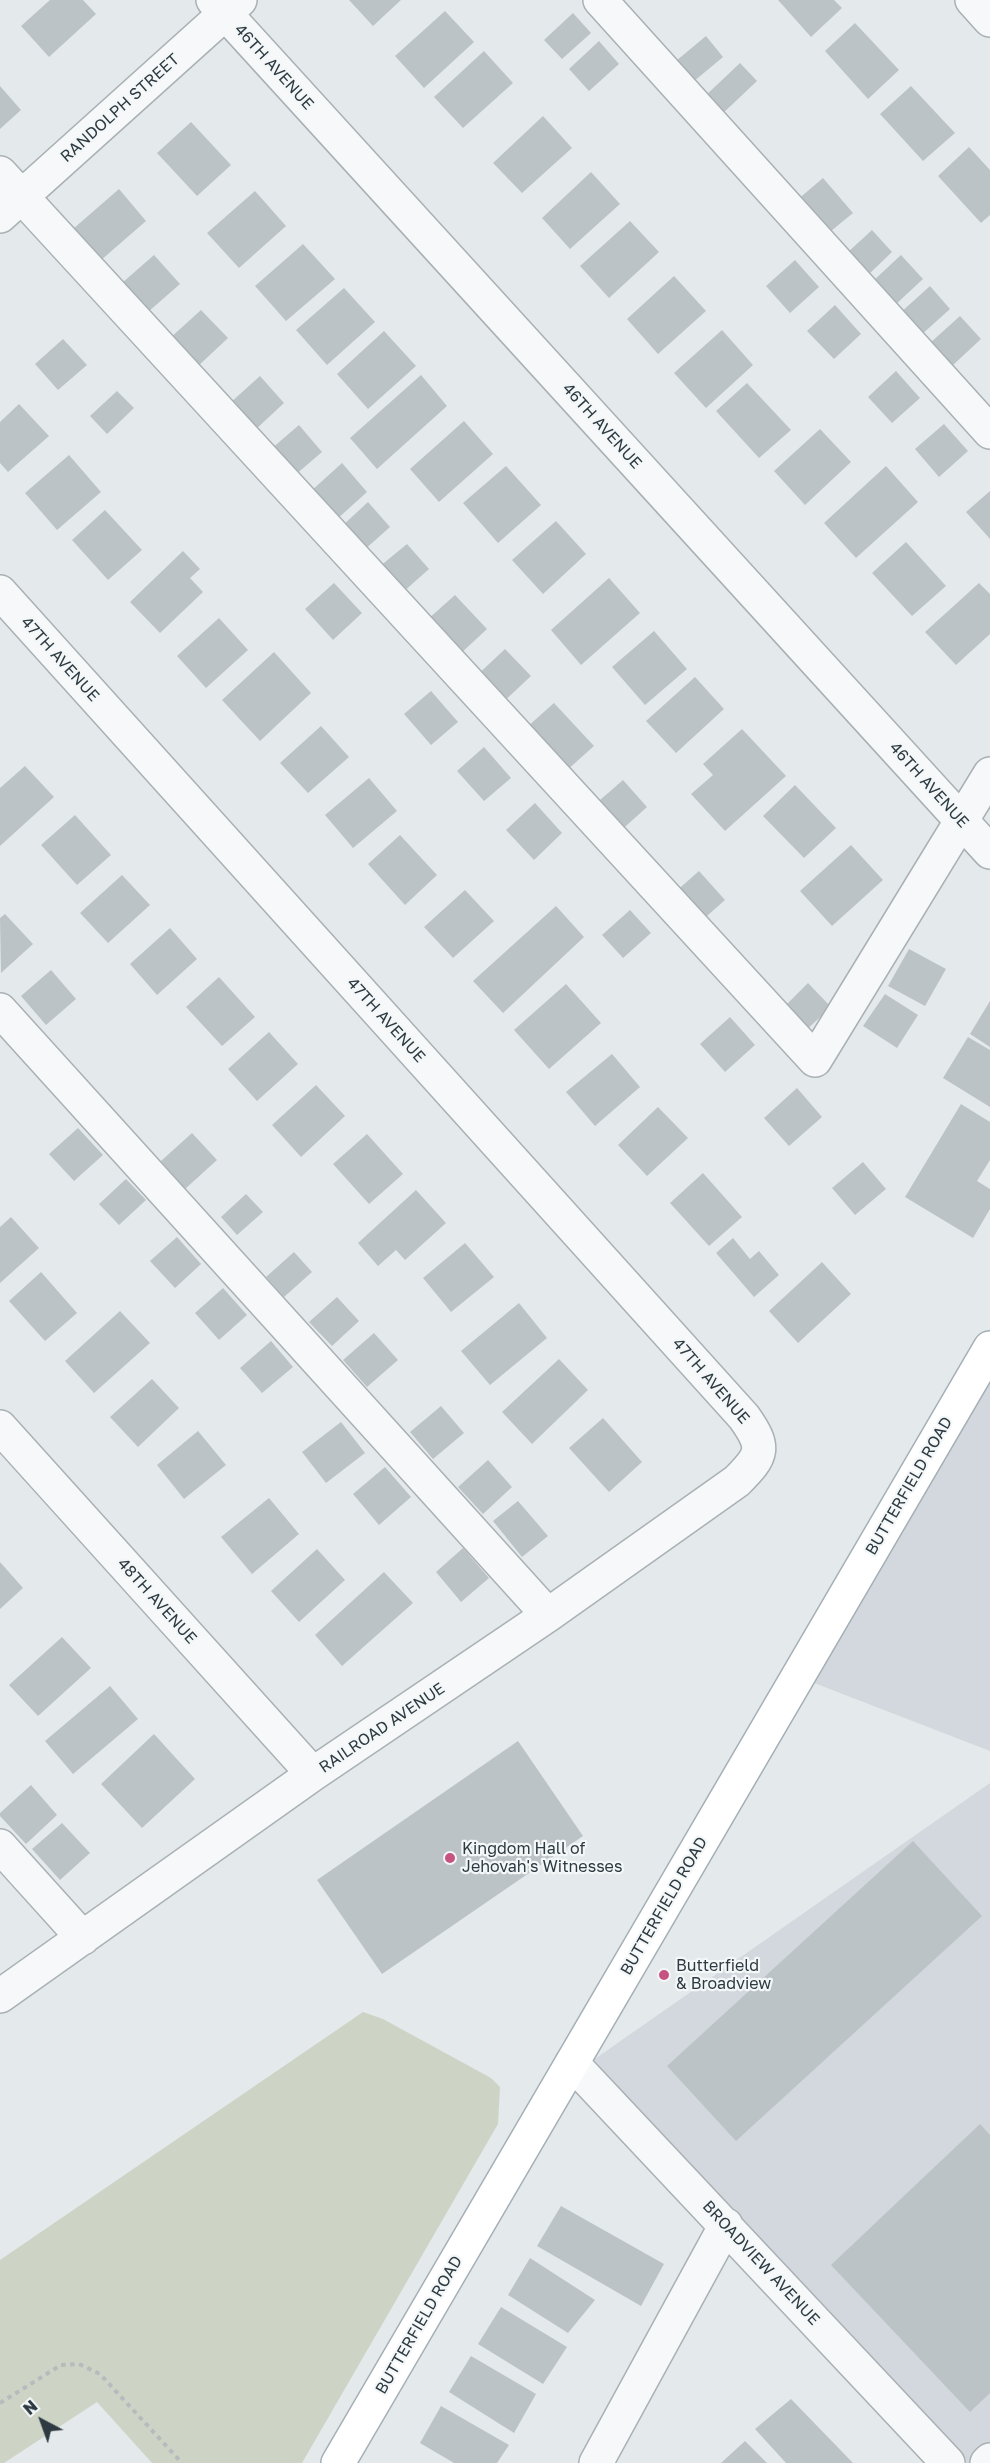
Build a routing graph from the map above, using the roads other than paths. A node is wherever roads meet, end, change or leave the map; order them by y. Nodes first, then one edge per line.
1 (600, 0) edge
2 (972, 0) edge
3 (226, 4) edge
4 (990, 20) edge
5 (7, 195) edge
6 (990, 432) edge
7 (0, 592) edge
8 (990, 774) edge
9 (962, 821) junction
10 (990, 852) edge
11 (0, 1010) edge
12 (990, 1348) edge
13 (0, 1427) edge
14 (759, 1454) joint
15 (548, 1615) junction
16 (313, 1774) junction
17 (0, 1846) edge
18 (82, 1938) junction
19 (0, 1996) edge
20 (572, 2063) junction
21 (726, 2225) junction
22 (338, 2463) edge
23 (596, 2463) edge
24 (948, 2463) edge

1 - 6 street
2 - 4 street
3 - 5 street, RANDOLPH STREET
3 - 9 street, 46TH AVENUE
5 - 9 street
7 - 14 street, 47TH AVENUE
8 - 9 street
9 - 10 street, 46TH AVENUE
11 - 15 street
12 - 20 main road, BUTTERFIELD ROAD
13 - 16 street, 48TH AVENUE
14 - 15 street, RAILROAD AVENUE
15 - 16 street, RAILROAD AVENUE
16 - 18 street, RAILROAD AVENUE
17 - 18 street
18 - 19 street, RAILROAD AVENUE
20 - 21 street, BROADVIEW AVENUE
20 - 22 main road, BUTTERFIELD ROAD
21 - 23 street
21 - 24 street, BROADVIEW AVENUE

